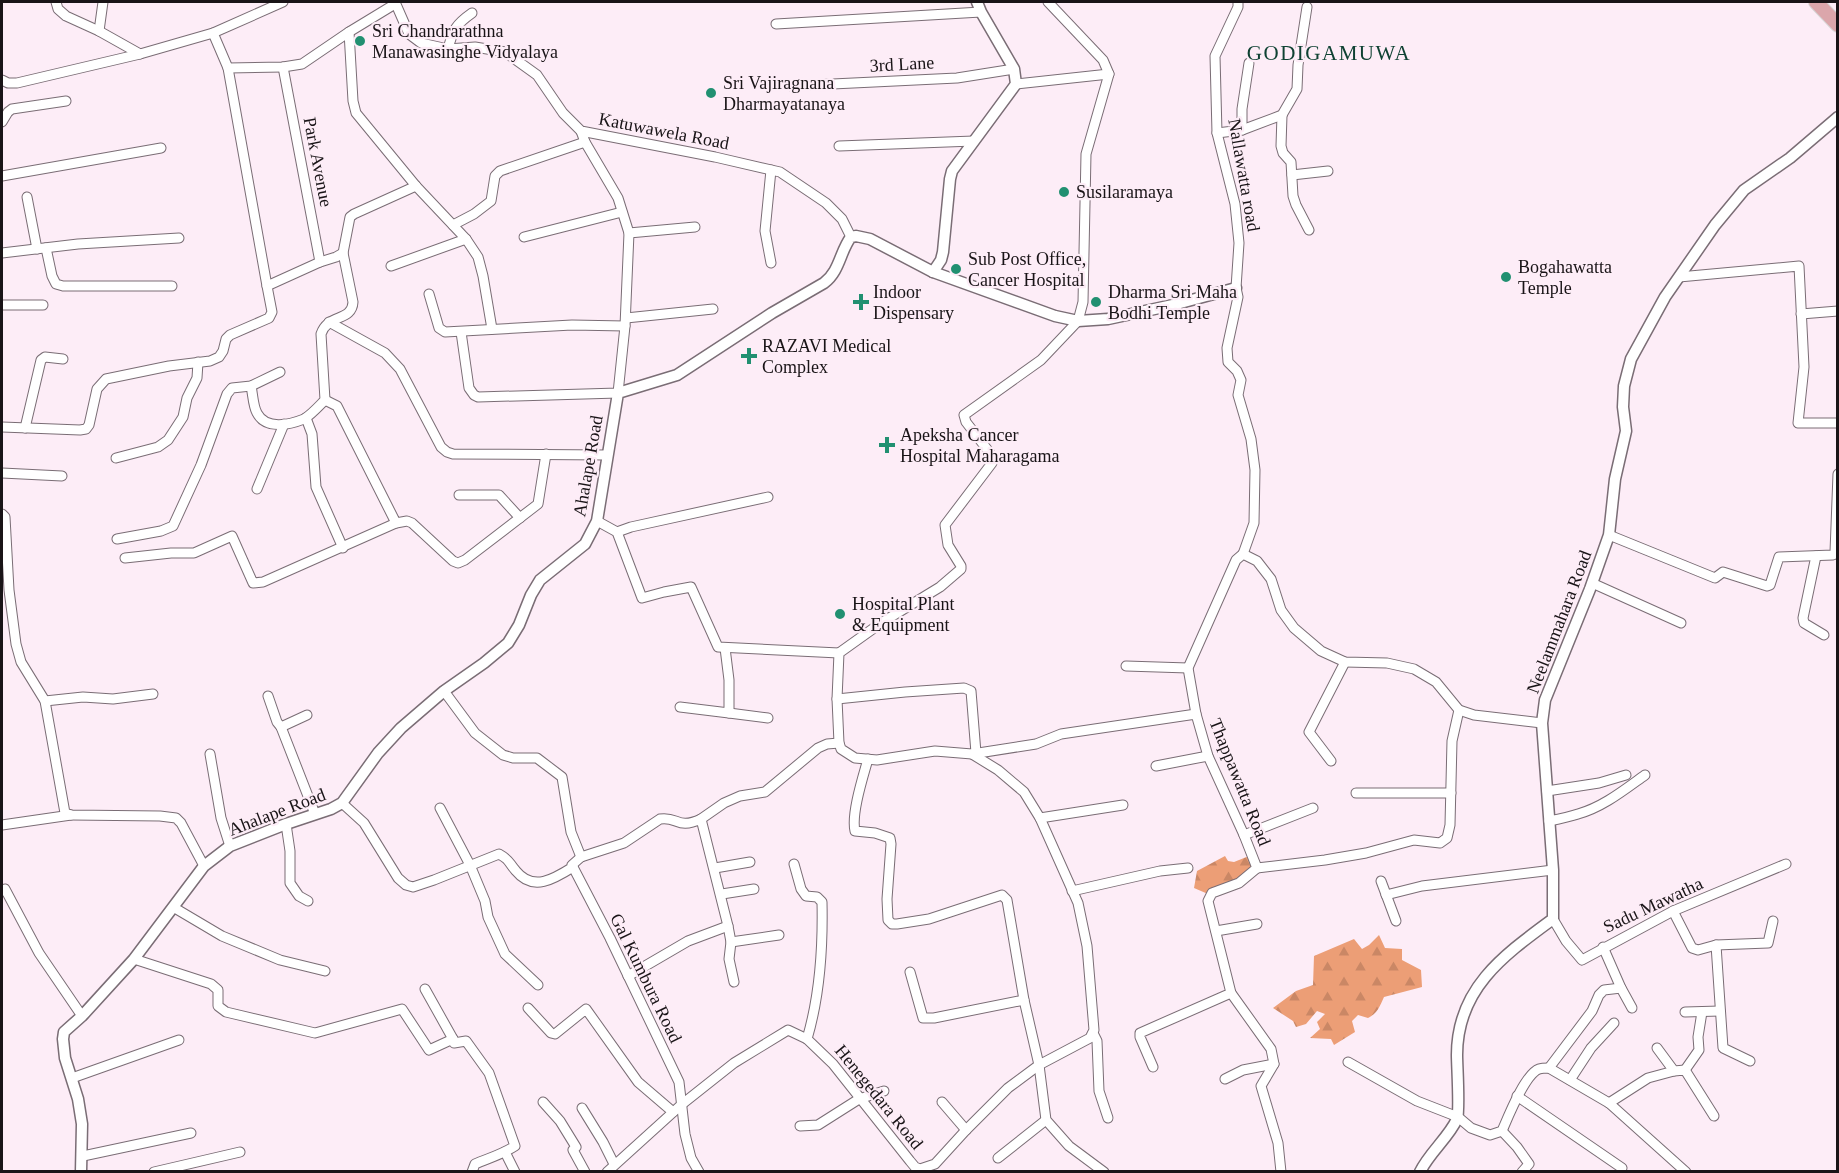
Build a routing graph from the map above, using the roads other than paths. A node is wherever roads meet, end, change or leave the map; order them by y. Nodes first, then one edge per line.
1 (56, 2) edge
2 (103, 2) edge
3 (283, 2) edge
4 (1048, 2) edge
5 (1238, 2) edge
6 (1816, 2) edge
7 (395, 3) edge
8 (979, 7) edge
9 (1306, 7) dead end
10 (472, 13) dead end
11 (776, 24) dead end
12 (1838, 25) edge
13 (99, 31) junction
14 (349, 32) junction
15 (213, 33) junction
16 (448, 49) junction
17 (140, 54) junction
18 (1249, 63) dead end
19 (228, 68) junction
20 (283, 68) junction
21 (1014, 69) junction
22 (1109, 74) junction
23 (2, 80) edge
24 (1016, 84) junction
25 (791, 86) dead end
26 (66, 101) dead end
27 (1282, 115) junction
28 (1838, 117) edge
29 (2, 122) edge
30 (1242, 130) junction
31 (581, 132) junction
32 (1217, 133) junction
33 (974, 141) junction
34 (585, 142) junction
35 (839, 146) dead end
36 (161, 148) dead end
37 (771, 170) junction
38 (1328, 171) dead end
39 (1293, 175) junction
40 (2, 176) edge
41 (416, 186) junction
42 (27, 197) dead end
43 (622, 212) junction
44 (453, 225) junction
45 (695, 227) dead end
46 (1309, 230) dead end
47 (629, 233) junction
48 (524, 237) dead end
49 (851, 237) junction
50 (179, 238) dead end
51 (466, 239) junction
52 (41, 248) junction
53 (2, 253) edge
54 (343, 253) junction
55 (320, 262) junction
56 (771, 263) dead end
57 (392, 266) dead end
58 (933, 272) junction
59 (1679, 277) junction
60 (172, 286) dead end
61 (267, 286) junction
62 (1236, 288) junction
63 (429, 294) dead end
64 (2, 305) edge
65 (43, 305) dead end
66 (713, 309) dead end
67 (1838, 311) edge
68 (1801, 314) junction
69 (1078, 321) junction
70 (329, 322) junction
71 (626, 322) junction
72 (492, 329) junction
73 (461, 332) junction
74 (63, 359) dead end
75 (198, 363) junction
76 (280, 372) dead end
77 (251, 386) junction
78 (618, 393) junction
79 (325, 400) junction
80 (306, 418) junction
81 (1838, 423) edge
82 (284, 424) junction
83 (2, 428) edge
84 (25, 428) junction
85 (546, 454) junction
86 (607, 455) junction
87 (116, 458) dead end
88 (2, 473) edge
89 (1838, 474) edge
90 (62, 476) dead end
91 (257, 489) dead end
92 (459, 495) dead end
93 (768, 497) dead end
94 (2, 514) edge
95 (520, 518) junction
96 (597, 521) junction
97 (396, 523) junction
98 (617, 532) junction
99 (1609, 535) junction
100 (117, 539) dead end
101 (343, 548) junction
102 (1243, 554) junction
103 (1815, 556) junction
104 (125, 558) dead end
105 (1592, 583) junction
106 (1681, 623) dead end
107 (1824, 635) dead end
108 (725, 648) junction
109 (839, 653) junction
110 (1346, 662) junction
111 (1126, 666) dead end
112 (1188, 668) junction
113 (444, 690) junction
114 (153, 694) dead end
115 (268, 696) dead end
116 (837, 699) junction
117 (45, 701) junction
118 (680, 707) dead end
119 (1459, 710) junction
120 (729, 713) junction
121 (1196, 714) junction
122 (308, 715) dead end
123 (768, 718) dead end
124 (1542, 723) junction
125 (281, 727) junction
126 (839, 743) junction
127 (210, 754) dead end
128 (974, 754) junction
129 (1208, 756) junction
130 (868, 759) junction
131 (1331, 761) dead end
132 (1156, 766) dead end
133 (1626, 775) dead end
134 (1645, 775) dead end
135 (1547, 791) junction
136 (1356, 793) dead end
137 (1451, 794) junction
138 (342, 803) junction
139 (1122, 805) dead end
140 (440, 808) dead end
141 (1313, 808) dead end
142 (315, 814) junction
143 (70, 815) junction
144 (1040, 818) junction
145 (701, 819) junction
146 (1550, 821) junction
147 (286, 824) junction
148 (2, 825) edge
149 (1244, 835) junction
150 (230, 846) junction
151 (581, 857) junction
152 (750, 862) dead end
153 (794, 864) dead end
154 (1786, 864) dead end
155 (470, 865) junction
156 (204, 866) junction
157 (573, 867) junction
158 (715, 868) junction
159 (1188, 868) dead end
160 (1257, 868) junction
161 (1553, 870) junction
162 (1381, 881) dead end
163 (754, 889) dead end
164 (2, 891) edge
165 (1072, 891) junction
166 (722, 894) junction
167 (1386, 894) junction
168 (308, 901) dead end
169 (173, 907) junction
170 (1673, 911) junction
171 (1553, 919) junction
172 (1396, 921) dead end
173 (1773, 921) dead end
174 (1257, 924) dead end
175 (728, 926) junction
176 (1215, 931) junction
177 (779, 935) dead end
178 (731, 942) junction
179 (1716, 945) junction
180 (1603, 947) junction
181 (134, 959) junction
182 (325, 971) dead end
183 (910, 972) dead end
184 (628, 976) junction
185 (734, 982) dead end
186 (538, 985) dead end
187 (1621, 988) junction
188 (425, 989) dead end
189 (1231, 993) junction
190 (1024, 1000) junction
191 (528, 1008) dead end
192 (1632, 1008) dead end
193 (1720, 1011) junction
194 (1685, 1012) dead end
195 (1701, 1012) junction
196 (82, 1016) junction
197 (1614, 1023) dead end
198 (1093, 1033) junction
199 (453, 1039) junction
200 (807, 1039) junction
201 (179, 1040) dead end
202 (1658, 1048) dead end
203 (1750, 1061) dead end
204 (1348, 1062) dead end
205 (1274, 1064) junction
206 (1039, 1065) junction
207 (1153, 1067) dead end
208 (1549, 1068) junction
209 (1680, 1070) junction
210 (72, 1078) junction
211 (1225, 1078) dead end
212 (1570, 1080) junction
213 (884, 1090) dead end
214 (1517, 1096) junction
215 (859, 1098) junction
216 (543, 1102) dead end
217 (942, 1102) dead end
218 (1609, 1103) junction
219 (582, 1108) dead end
220 (677, 1109) junction
221 (1714, 1116) dead end
222 (1458, 1117) junction
223 (1108, 1118) dead end
224 (1046, 1120) junction
225 (800, 1126) dead end
226 (966, 1130) junction
227 (1502, 1131) junction
228 (191, 1133) dead end
229 (240, 1152) dead end
230 (505, 1152) junction
231 (83, 1156) junction
232 (998, 1158) dead end
233 (610, 1168) edge
234 (938, 1168) edge
235 (1622, 1168) dead end
236 (81, 1172) edge
237 (154, 1172) edge
238 (472, 1172) edge
239 (515, 1172) edge
240 (585, 1172) edge
241 (699, 1172) edge
242 (1104, 1172) edge
243 (1281, 1172) edge
244 (1420, 1172) edge
245 (1522, 1172) edge
246 (1686, 1172) edge

1 - 13 street
2 - 13 street
3 - 15 street
4 - 22 street
5 - 32 street, Nallawatta road
6 - 12 main road
7 - 14 street
7 - 16 street, Katuwawela Road
8 - 11 street
8 - 21 street
9 - 27 street
10 - 16 street
13 - 17 street
14 - 20 street
14 - 41 street
15 - 17 street
15 - 19 street
16 - 31 street, Katuwawela Road
17 - 23 street
18 - 30 street
19 - 20 street
19 - 61 street
20 - 55 street, Park Avenue
21 - 24 street
21 - 25 street, 3rd Lane
22 - 24 street
22 - 69 street
24 - 33 street
26 - 29 street
27 - 30 street
27 - 39 street
28 - 59 street, Neelammahara Road
30 - 32 street
31 - 34 street
31 - 37 street, Katuwawela Road
32 - 62 street, Nallawatta road
33 - 35 street
33 - 58 street
34 - 43 street
34 - 44 street
36 - 40 street
37 - 49 street, Katuwawela Road
37 - 56 street
38 - 39 street
39 - 46 street
41 - 44 street
41 - 54 street
42 - 52 street
43 - 47 street
43 - 48 street
44 - 51 street
45 - 47 street
47 - 71 street
49 - 58 street
49 - 78 street, Ahalape Road
50 - 52 street
51 - 57 street
51 - 72 street
52 - 53 street
52 - 60 street
54 - 55 street
54 - 70 street
55 - 61 street
58 - 69 street
59 - 68 street
59 - 99 street, Neelammahara Road
61 - 75 street
62 - 69 street
62 - 102 street, Nallawatta road
63 - 73 street
64 - 65 street
66 - 71 street
67 - 68 street
68 - 81 street
69 - 109 street
70 - 79 street
70 - 85 street
71 - 72 street
71 - 78 street
72 - 73 street
73 - 78 street
74 - 84 street
75 - 84 street
75 - 87 street
76 - 77 street
77 - 82 street
77 - 100 street
78 - 86 street, Ahalape Road
79 - 80 street
79 - 97 street
80 - 82 street
80 - 101 street
82 - 91 street
83 - 84 street
85 - 86 street
85 - 95 street
86 - 96 street, Ahalape Road
88 - 90 street
89 - 103 street
92 - 95 street
93 - 98 street
94 - 117 street
95 - 97 street
96 - 98 street
96 - 113 street, Ahalape Road
97 - 101 street
98 - 108 street
99 - 103 street
99 - 105 street, Neelammahara Road
101 - 104 street
102 - 110 street
102 - 112 street, Nallawatta road
103 - 107 street
105 - 106 street
105 - 124 street, Neelammahara Road
108 - 109 street
108 - 120 street
109 - 116 street
110 - 119 street
110 - 131 street
111 - 112 street
112 - 121 street
113 - 138 street, Ahalape Road
113 - 151 street
114 - 117 street
115 - 125 street
116 - 126 street
116 - 128 street
117 - 143 street
118 - 120 street
119 - 124 street
119 - 137 street
120 - 123 street
121 - 128 street, Thappawatta Road
121 - 129 street, Thappawatta Road
122 - 125 street
124 - 135 street, Neelammahara Road
125 - 142 street
126 - 130 street
126 - 145 street
127 - 150 street
128 - 130 street, Thappawatta Road
128 - 144 street
129 - 132 street
129 - 149 street, Thappawatta Road
130 - 190 street
133 - 135 street
134 - 146 street
135 - 146 street, Neelammahara Road
136 - 137 street
137 - 160 street
138 - 142 street, Ahalape Road
138 - 155 street
139 - 144 street
140 - 155 street
141 - 149 street
142 - 147 street, Ahalape Road
143 - 148 street
143 - 156 street
144 - 165 street
145 - 151 street
145 - 158 street
146 - 161 street, Neelammahara Road
147 - 150 street, Ahalape Road
147 - 168 street
149 - 160 street, Thappawatta Road
150 - 156 street, Ahalape Road
151 - 157 street
152 - 158 street
153 - 200 street
154 - 170 street, Sadu Mawatha
155 - 157 street
155 - 186 street
156 - 169 street, Ahalape Road
157 - 184 street, Gal Kumbura Road
158 - 166 street
159 - 165 street
160 - 176 street, Thappawatta Road
161 - 167 street
161 - 171 street, Neelammahara Road
162 - 167 street
163 - 166 street
164 - 196 street
165 - 198 street
166 - 175 street
167 - 172 street
169 - 181 street, Ahalape Road
169 - 182 street
170 - 179 street
170 - 180 street, Sadu Mawatha
171 - 180 street, Sadu Mawatha
171 - 222 street
173 - 179 street
174 - 176 street
175 - 178 street
175 - 184 street
176 - 189 street, Thappawatta Road
177 - 178 street
178 - 185 street
179 - 193 street
180 - 187 street
181 - 196 street, Ahalape Road
181 - 199 street
183 - 190 street
184 - 220 street, Gal Kumbura Road
187 - 192 street
187 - 208 street
188 - 199 street
189 - 205 street
189 - 207 street
190 - 206 street
191 - 220 street
193 - 195 street
193 - 203 street
194 - 195 street
195 - 209 street
196 - 210 street, Ahalape Road
197 - 212 street
198 - 206 street, Henegedara Road
198 - 223 street
199 - 230 street
200 - 215 street, Henegedara Road
200 - 220 street
201 - 210 street
202 - 209 street
204 - 222 street
205 - 211 street
205 - 243 street
206 - 224 street
206 - 226 street, Henegedara Road
208 - 212 street
208 - 214 street
209 - 218 street
209 - 221 street
210 - 231 street, Ahalape Road
212 - 218 street
213 - 215 street
214 - 227 street
214 - 235 street
215 - 225 street
215 - 234 street, Henegedara Road
216 - 240 street
217 - 226 street
218 - 246 street
219 - 233 street
220 - 233 street
220 - 241 street, Gal Kumbura Road
222 - 227 street
222 - 244 street
224 - 232 street
224 - 242 street
226 - 234 street, Henegedara Road
227 - 245 street
228 - 231 street
229 - 237 street
230 - 238 street
230 - 239 street
231 - 236 street, Ahalape Road

